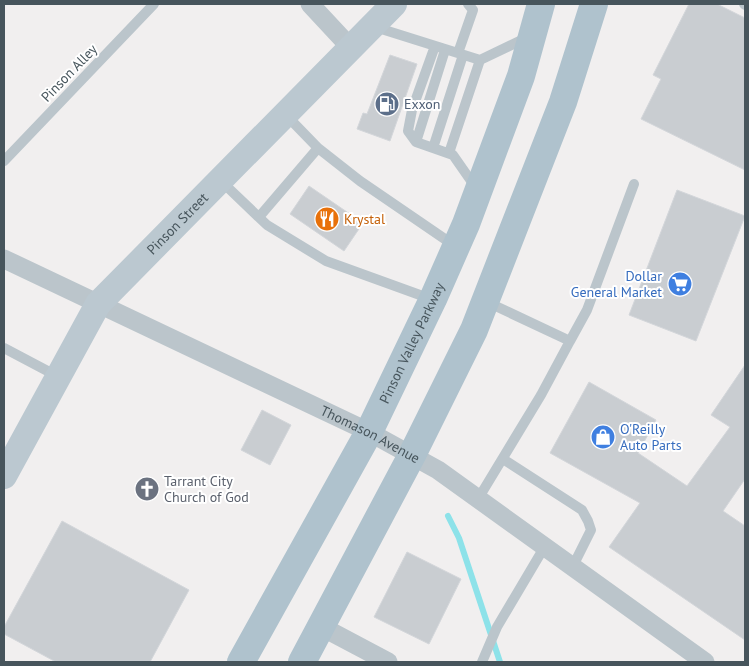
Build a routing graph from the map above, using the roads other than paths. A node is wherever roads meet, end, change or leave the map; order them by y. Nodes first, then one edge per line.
1 (154, 4) edge
2 (310, 4) edge
3 (394, 4) edge
4 (468, 4) edge
5 (541, 4) edge
6 (594, 4) edge
7 (372, 26) junction
8 (532, 35) junction
9 (435, 46) junction
10 (350, 47) junction
11 (445, 50) junction
12 (460, 54) junction
13 (480, 60) junction
14 (285, 114) junction
15 (416, 142) junction
16 (318, 148) junction
17 (433, 148) junction
18 (449, 153) junction
19 (4, 161) edge
20 (220, 180) junction
21 (634, 184) dead end
22 (478, 191) junction
23 (259, 217) junction
24 (456, 246) junction
25 (4, 259) edge
26 (433, 299) junction
27 (486, 302) junction
28 (98, 304) junction
29 (570, 341) junction
30 (4, 348) edge
31 (58, 376) junction
32 (369, 432) junction
33 (412, 456) junction
34 (503, 459) junction
35 (4, 476) edge
36 (478, 499) junction
37 (545, 546) junction
38 (573, 566) junction
39 (322, 627) junction
40 (241, 662) edge
41 (302, 662) edge
42 (388, 662) edge
43 (482, 662) edge
44 (705, 662) edge

1 - 19 lane, Pinson Alley
2 - 10 street
3 - 7 street, Pinson Street
4 - 12 lane
5 - 8 main road, Pinson Valley Parkway
6 - 27 main road
7 - 9 lane
7 - 10 street, Pinson Street
8 - 13 lane
8 - 22 main road, Pinson Valley Parkway
9 - 11 lane
9 - 15 lane
10 - 14 street, Pinson Street
11 - 12 lane
11 - 15 lane
12 - 13 lane
12 - 17 lane
13 - 18 lane
14 - 16 lane
14 - 20 street, Pinson Street
15 - 17 lane
16 - 23 lane
16 - 24 lane
17 - 18 lane
18 - 22 lane
20 - 23 lane
20 - 28 street, Pinson Street
21 - 29 lane
22 - 24 main road, Pinson Valley Parkway
23 - 26 lane
24 - 26 main road, Pinson Valley Parkway
25 - 28 street, Thomason Avenue
26 - 32 main road, Pinson Valley Parkway
27 - 29 lane
27 - 33 main road
28 - 31 street, Pinson Street
28 - 32 street, Thomason Avenue
29 - 34 lane
30 - 31 lane
31 - 35 street, Pinson Street
32 - 33 street, Thomason Avenue
32 - 40 main road, Pinson Valley Parkway
33 - 36 street, Thomason Avenue
33 - 39 main road
34 - 36 lane
34 - 38 lane
36 - 37 street, Thomason Avenue
37 - 38 street, Thomason Avenue
37 - 43 lane
38 - 44 street, Thomason Avenue
39 - 41 main road
39 - 42 street

